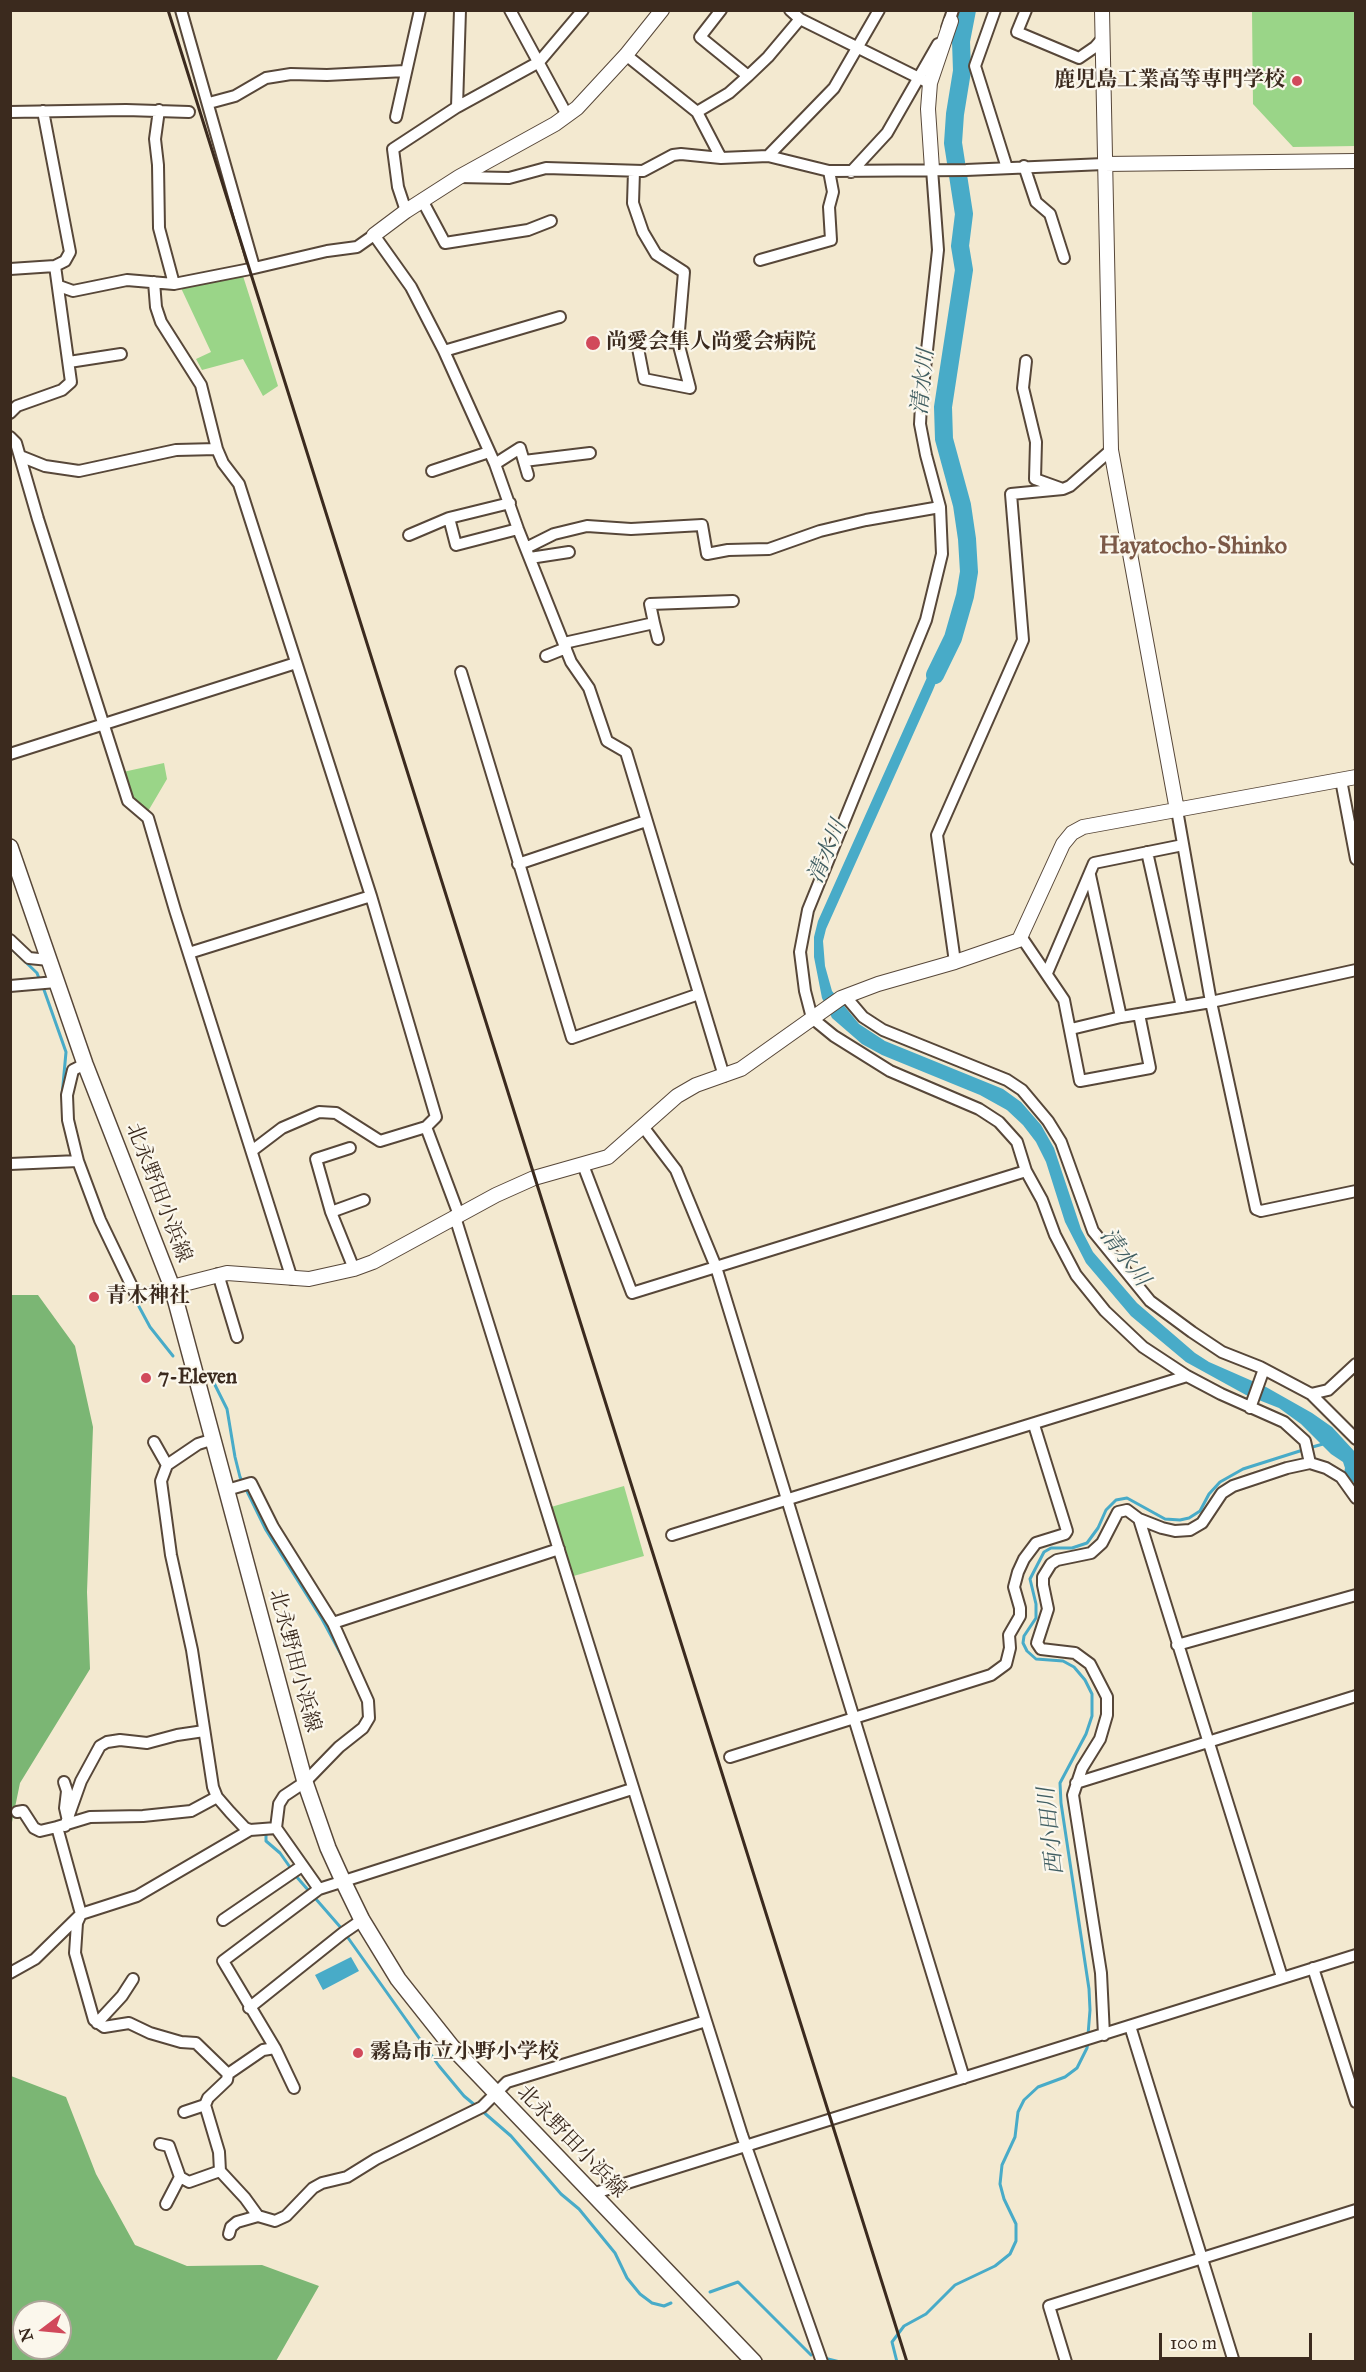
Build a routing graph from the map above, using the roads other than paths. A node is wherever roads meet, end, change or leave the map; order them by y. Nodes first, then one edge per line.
1 (181, 10) edge
2 (420, 10) edge
3 (460, 10) edge
4 (510, 10) edge
5 (662, 10) edge
6 (722, 10) edge
7 (790, 10) edge
8 (879, 10) edge
9 (995, 10) edge
10 (1026, 10) edge
11 (1102, 10) edge
12 (579, 12) edge
13 (952, 16) edge
14 (800, 19) junction
15 (1102, 39) junction
16 (858, 48) junction
17 (626, 55) junction
18 (539, 62) junction
19 (405, 71) junction
20 (748, 76) junction
21 (925, 81) junction
22 (209, 103) junction
23 (457, 107) junction
24 (159, 110) junction
25 (43, 111) junction
26 (10, 112) edge
27 (189, 112) dead end
28 (697, 112) junction
29 (567, 115) junction
30 (396, 117) dead end
31 (768, 156) junction
32 (721, 158) junction
33 (1356, 161) edge
34 (1104, 164) junction
35 (1024, 166) junction
36 (1007, 168) junction
37 (932, 169) junction
38 (634, 171) junction
39 (828, 171) junction
40 (851, 172) junction
41 (459, 177) junction
42 (422, 200) junction
43 (405, 211) junction
44 (551, 221) dead end
45 (374, 235) junction
46 (1064, 258) dead end
47 (760, 260) dead end
48 (55, 266) junction
49 (254, 267) junction
50 (10, 269) edge
51 (154, 282) junction
52 (174, 284) junction
53 (58, 286) junction
54 (560, 316) dead end
55 (678, 342) junction
56 (444, 351) junction
57 (121, 354) dead end
58 (1026, 361) dead end
59 (69, 362) junction
60 (10, 413) edge
61 (10, 437) edge
62 (217, 449) junction
63 (1111, 450) junction
64 (489, 452) junction
65 (590, 453) dead end
66 (20, 456) junction
67 (524, 460) junction
68 (495, 464) junction
69 (432, 471) dead end
70 (528, 475) dead end
71 (1063, 489) junction
72 (510, 503) junction
73 (940, 507) junction
74 (449, 519) junction
75 (518, 529) junction
76 (409, 534) dead end
77 (569, 552) dead end
78 (528, 553) junction
79 (733, 601) dead end
80 (654, 623) junction
81 (657, 639) dead end
82 (565, 646) junction
83 (546, 656) dead end
84 (296, 663) junction
85 (461, 672) dead end
86 (103, 726) junction
87 (10, 754) edge
88 (1356, 777) edge
89 (1341, 780) junction
90 (1177, 810) junction
91 (646, 821) junction
92 (1183, 845) junction
93 (10, 847) edge
94 (1147, 852) junction
95 (1356, 859) edge
96 (518, 864) junction
97 (1090, 875) junction
98 (370, 896) junction
99 (1022, 938) junction
100 (10, 940) edge
101 (189, 953) junction
102 (49, 960) junction
103 (955, 962) junction
104 (1356, 970) edge
105 (1047, 973) junction
106 (52, 982) junction
107 (10, 986) edge
108 (699, 993) junction
109 (843, 997) junction
110 (1211, 1002) junction
111 (1182, 1007) junction
112 (1139, 1014) junction
113 (815, 1016) junction
114 (1121, 1017) junction
115 (1071, 1029) junction
116 (85, 1064) junction
117 (724, 1076) junction
118 (426, 1127) junction
119 (644, 1128) junction
120 (350, 1148) dead end
121 (253, 1150) junction
122 (74, 1161) junction
123 (10, 1164) edge
124 (583, 1165) junction
125 (1026, 1171) junction
126 (1356, 1191) edge
127 (364, 1200) dead end
128 (331, 1212) junction
129 (457, 1216) junction
130 (716, 1267) junction
131 (354, 1269) junction
132 (218, 1274) junction
133 (292, 1279) junction
134 (172, 1287) junction
135 (237, 1337) dead end
136 (1356, 1364) edge
137 (1263, 1369) junction
138 (1187, 1377) junction
139 (1311, 1394) junction
140 (1250, 1408) junction
141 (1034, 1425) junction
142 (214, 1439) junction
143 (1356, 1439) edge
144 (154, 1442) dead end
145 (1311, 1463) junction
146 (167, 1465) junction
147 (232, 1489) junction
148 (1356, 1498) edge
149 (788, 1501) junction
150 (1139, 1519) junction
151 (672, 1535) dead end
152 (559, 1549) junction
153 (1356, 1595) edge
154 (333, 1623) junction
155 (1177, 1646) junction
156 (1356, 1695) edge
157 (853, 1718) junction
158 (204, 1731) junction
159 (1208, 1743) junction
160 (730, 1757) dead end
161 (64, 1782) dead end
162 (305, 1782) junction
163 (1076, 1783) junction
164 (632, 1789) junction
165 (217, 1797) junction
166 (17, 1812) dead end
167 (63, 1825) junction
168 (272, 1828) junction
169 (252, 1830) junction
170 (300, 1867) junction
171 (343, 1881) junction
172 (314, 1894) junction
173 (81, 1914) junction
174 (223, 1920) dead end
175 (352, 1927) junction
176 (1356, 1955) edge
177 (1313, 1968) junction
178 (10, 1973) edge
179 (1282, 1977) junction
180 (133, 1979) dead end
181 (249, 2008) junction
182 (706, 2020) junction
183 (97, 2023) junction
184 (1130, 2026) junction
185 (1102, 2035) junction
186 (275, 2048) junction
187 (228, 2074) junction
188 (964, 2078) junction
189 (294, 2088) dead end
190 (496, 2094) junction
191 (1356, 2102) edge
192 (205, 2105) junction
193 (184, 2112) dead end
194 (160, 2144) dead end
195 (747, 2145) junction
196 (220, 2172) junction
197 (180, 2177) junction
198 (592, 2194) junction
199 (166, 2204) dead end
200 (1356, 2210) edge
201 (258, 2216) junction
202 (229, 2234) dead end
203 (1203, 2258) junction
204 (754, 2361) edge
205 (822, 2361) edge
206 (1066, 2361) edge
207 (1234, 2361) edge

1 - 22 street
2 - 19 street
3 - 23 street
4 - 18 street
5 - 17 street
6 - 20 street
7 - 14 street
8 - 16 street
9 - 36 street
10 - 15 street
11 - 15 street
12 - 18 street
13 - 21 street
14 - 16 street
14 - 20 street
15 - 34 street
16 - 21 street
16 - 31 street
17 - 28 street
17 - 29 street
18 - 23 street
18 - 29 street
19 - 22 street
19 - 30 street
20 - 28 street
21 - 37 street
21 - 40 street
22 - 49 street
23 - 43 street
24 - 25 street
24 - 27 street
24 - 52 street
25 - 26 street
25 - 48 street
28 - 32 street
29 - 41 street
31 - 32 street
31 - 39 street
32 - 38 street
33 - 34 street
34 - 35 street
34 - 63 street
35 - 36 street
35 - 46 street
36 - 37 street
37 - 40 street
37 - 73 street
38 - 41 street
38 - 55 street
39 - 40 street
39 - 47 street
41 - 42 street
42 - 43 street
42 - 44 street
43 - 45 street
45 - 49 street
45 - 56 street
48 - 50 street
48 - 53 street
49 - 52 street
51 - 52 street
51 - 53 street
51 - 62 street
53 - 59 street
54 - 56 street
55 - 55 street
56 - 64 street
57 - 59 street
58 - 71 street
59 - 60 street
61 - 66 street
62 - 66 street
62 - 84 street
63 - 71 street
63 - 90 street
64 - 68 street
64 - 69 street
65 - 67 street
66 - 86 street
67 - 68 street
67 - 70 street
68 - 72 street
71 - 103 street
72 - 74 street
72 - 75 street
73 - 78 street
73 - 113 street
74 - 75 street
74 - 76 street
75 - 78 street
77 - 78 street
78 - 82 street
79 - 80 street
80 - 81 street
80 - 82 street
82 - 83 street
82 - 91 street
84 - 86 street
84 - 98 street
85 - 96 street
86 - 87 street
86 - 101 street
88 - 89 street
89 - 90 street
89 - 95 street
90 - 92 street
90 - 99 street
91 - 96 street
91 - 108 street
92 - 94 street
92 - 110 street
93 - 102 main road, 北永野田小浜線
94 - 97 street
94 - 111 street
96 - 108 street
97 - 105 street
97 - 114 street
98 - 101 street
98 - 118 street
99 - 103 street
99 - 105 street
100 - 102 street
101 - 121 street
102 - 106 main road, 北永野田小浜線
103 - 109 street
104 - 110 street
105 - 115 street
106 - 107 street
106 - 116 main road, 北永野田小浜線
108 - 117 street
109 - 113 street
109 - 137 street
110 - 111 street
110 - 126 street
111 - 112 street
112 - 114 street
112 - 115 street
113 - 117 street
113 - 125 street
114 - 115 street
116 - 122 street
116 - 134 main road, 北永野田小浜線
117 - 119 street
118 - 121 street
118 - 129 street
119 - 124 street
119 - 130 street
120 - 128 street
121 - 133 street
122 - 123 street
122 - 134 street
124 - 129 street
124 - 130 street
125 - 130 street
125 - 138 street
127 - 128 street
128 - 131 street
129 - 131 street
129 - 152 street
130 - 149 street
131 - 133 street
132 - 133 street
132 - 134 street
132 - 135 street
134 - 142 main road, 北永野田小浜線
136 - 139 street
137 - 139 street
137 - 140 street
138 - 140 street
138 - 141 street
139 - 143 street
140 - 145 street
141 - 149 street
141 - 157 street
142 - 146 street
142 - 147 main road, 北永野田小浜線
144 - 146 street
145 - 148 street
145 - 150 street
146 - 158 street
147 - 154 street
147 - 162 main road, 北永野田小浜線
149 - 151 street
149 - 157 street
150 - 155 street
150 - 163 street
152 - 154 street
152 - 164 street
153 - 155 street
154 - 162 street
155 - 159 street
156 - 159 street
157 - 160 street
157 - 188 street
158 - 165 street
158 - 167 street
159 - 163 street
159 - 179 street
161 - 167 street
162 - 168 street
162 - 171 main road, 北永野田小浜線
163 - 185 street
164 - 171 street
164 - 182 street
165 - 167 street
165 - 169 street
166 - 167 street
167 - 173 street
168 - 169 street
168 - 170 street
169 - 173 street
170 - 172 street
170 - 174 street
171 - 172 street
171 - 175 main road, 北永野田小浜線
172 - 181 street
173 - 178 street
173 - 183 street
175 - 181 street
175 - 190 main road, 北永野田小浜線
176 - 177 street
177 - 179 street
177 - 191 street
179 - 184 street
180 - 183 street
181 - 186 street
182 - 190 street
182 - 195 street
183 - 187 street
184 - 185 street
184 - 203 street
185 - 188 street
186 - 187 street
186 - 189 street
187 - 192 street
188 - 195 street
190 - 198 main road, 北永野田小浜線
190 - 201 street
192 - 193 street
192 - 196 street
194 - 197 street
195 - 198 street
195 - 205 street
196 - 197 street
196 - 201 street
197 - 199 street
198 - 204 main road, 北永野田小浜線
200 - 203 street
201 - 202 street
203 - 206 street
203 - 207 street

